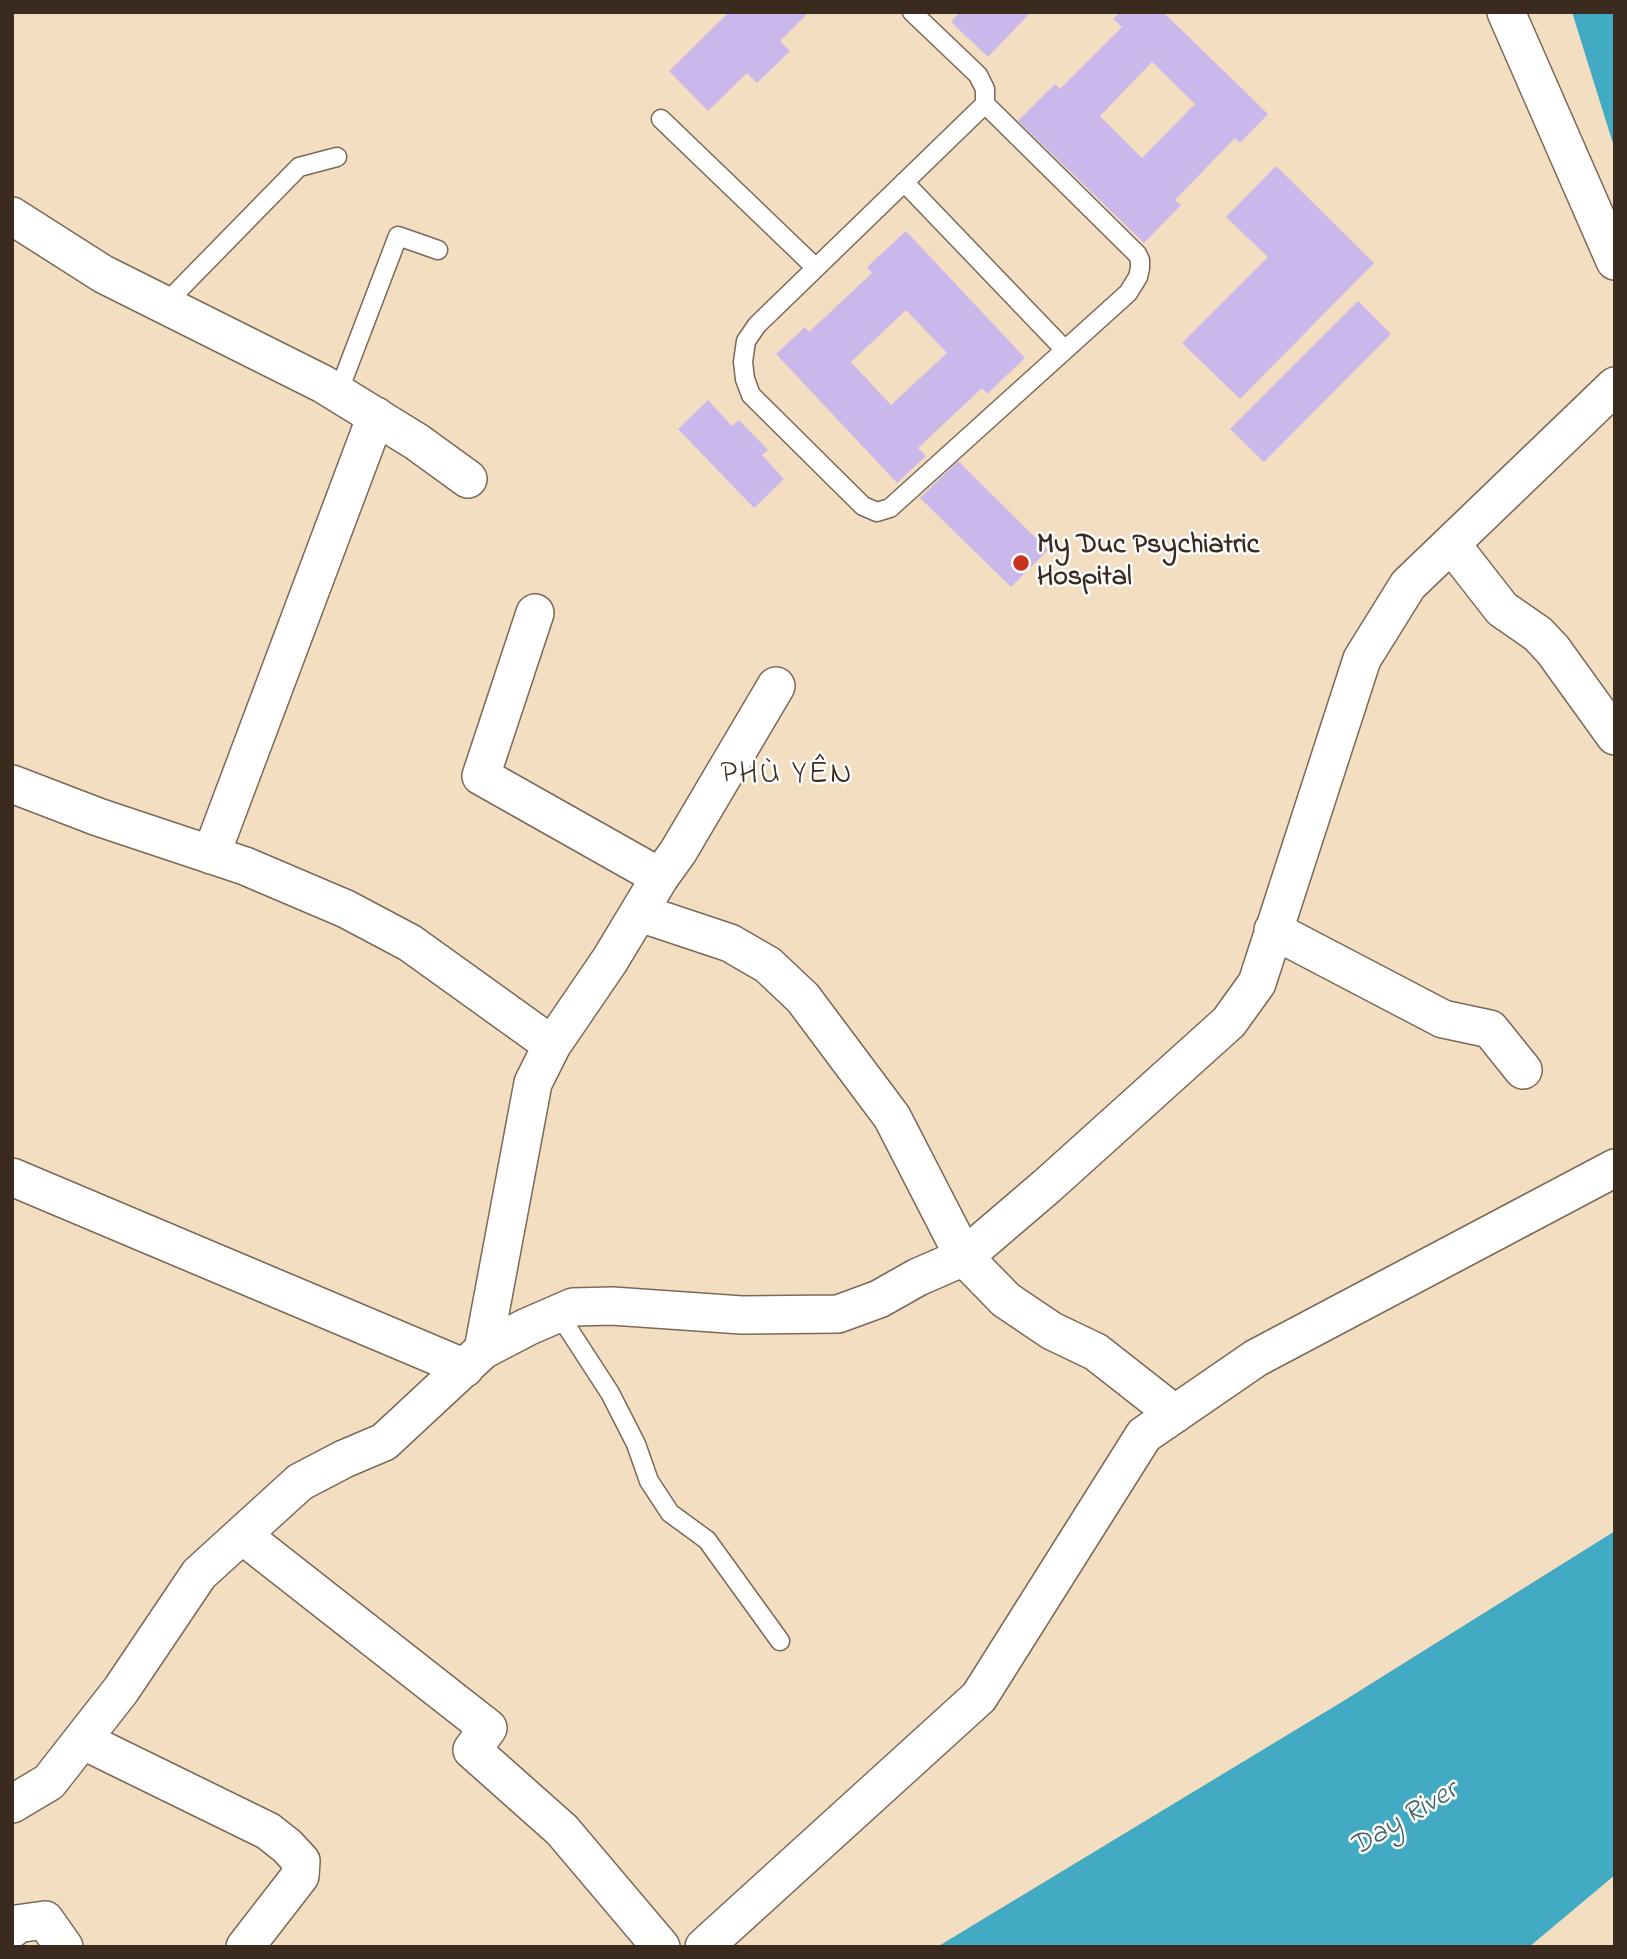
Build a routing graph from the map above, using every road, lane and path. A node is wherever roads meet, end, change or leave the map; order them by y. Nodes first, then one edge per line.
1 (912, 12) edge
2 (1506, 12) edge
3 (985, 104) junction
4 (661, 119) dead end
5 (337, 157) dead end
6 (904, 182) junction
7 (12, 216) edge
8 (438, 250) dead end
9 (1615, 261) edge
10 (816, 268) junction
11 (164, 305) junction
12 (1065, 349) junction
13 (1615, 386) edge
14 (338, 393) junction
15 (376, 416) junction
16 (468, 479) dead end
17 (1452, 545) junction
18 (535, 613) dead end
19 (776, 686) dead end
20 (1615, 736) edge
21 (12, 784) edge
22 (211, 855) junction
23 (660, 877) junction
24 (640, 913) junction
25 (1273, 930) junction
26 (552, 1045) junction
27 (1524, 1070) dead end
28 (1615, 1168) edge
29 (12, 1177) edge
30 (964, 1257) junction
31 (558, 1312) junction
32 (474, 1359) junction
33 (1175, 1414) junction
34 (242, 1535) junction
35 (780, 1642) dead end
36 (82, 1740) junction
37 (12, 1804) edge
38 (12, 1929) edge
39 (64, 1947) edge
40 (245, 1947) edge
41 (661, 1947) edge
42 (704, 1947) edge

1 - 3 lane
2 - 9 street
3 - 6 lane
3 - 12 lane
4 - 10 lane
5 - 11 lane
6 - 10 lane
6 - 12 lane
7 - 11 street
8 - 14 lane
10 - 12 lane
11 - 14 street
13 - 17 street
14 - 15 street
15 - 16 street
15 - 22 street
17 - 20 street
17 - 25 street
18 - 23 street
19 - 23 street
21 - 22 street
22 - 26 street
23 - 24 street
24 - 26 street
24 - 30 street
25 - 27 street
25 - 30 street
26 - 32 street
28 - 33 street
29 - 32 street
30 - 31 street
30 - 33 street
31 - 32 street
31 - 35 lane
32 - 34 street
33 - 42 street
34 - 36 street
34 - 41 street
36 - 37 street
36 - 40 street
38 - 39 street

